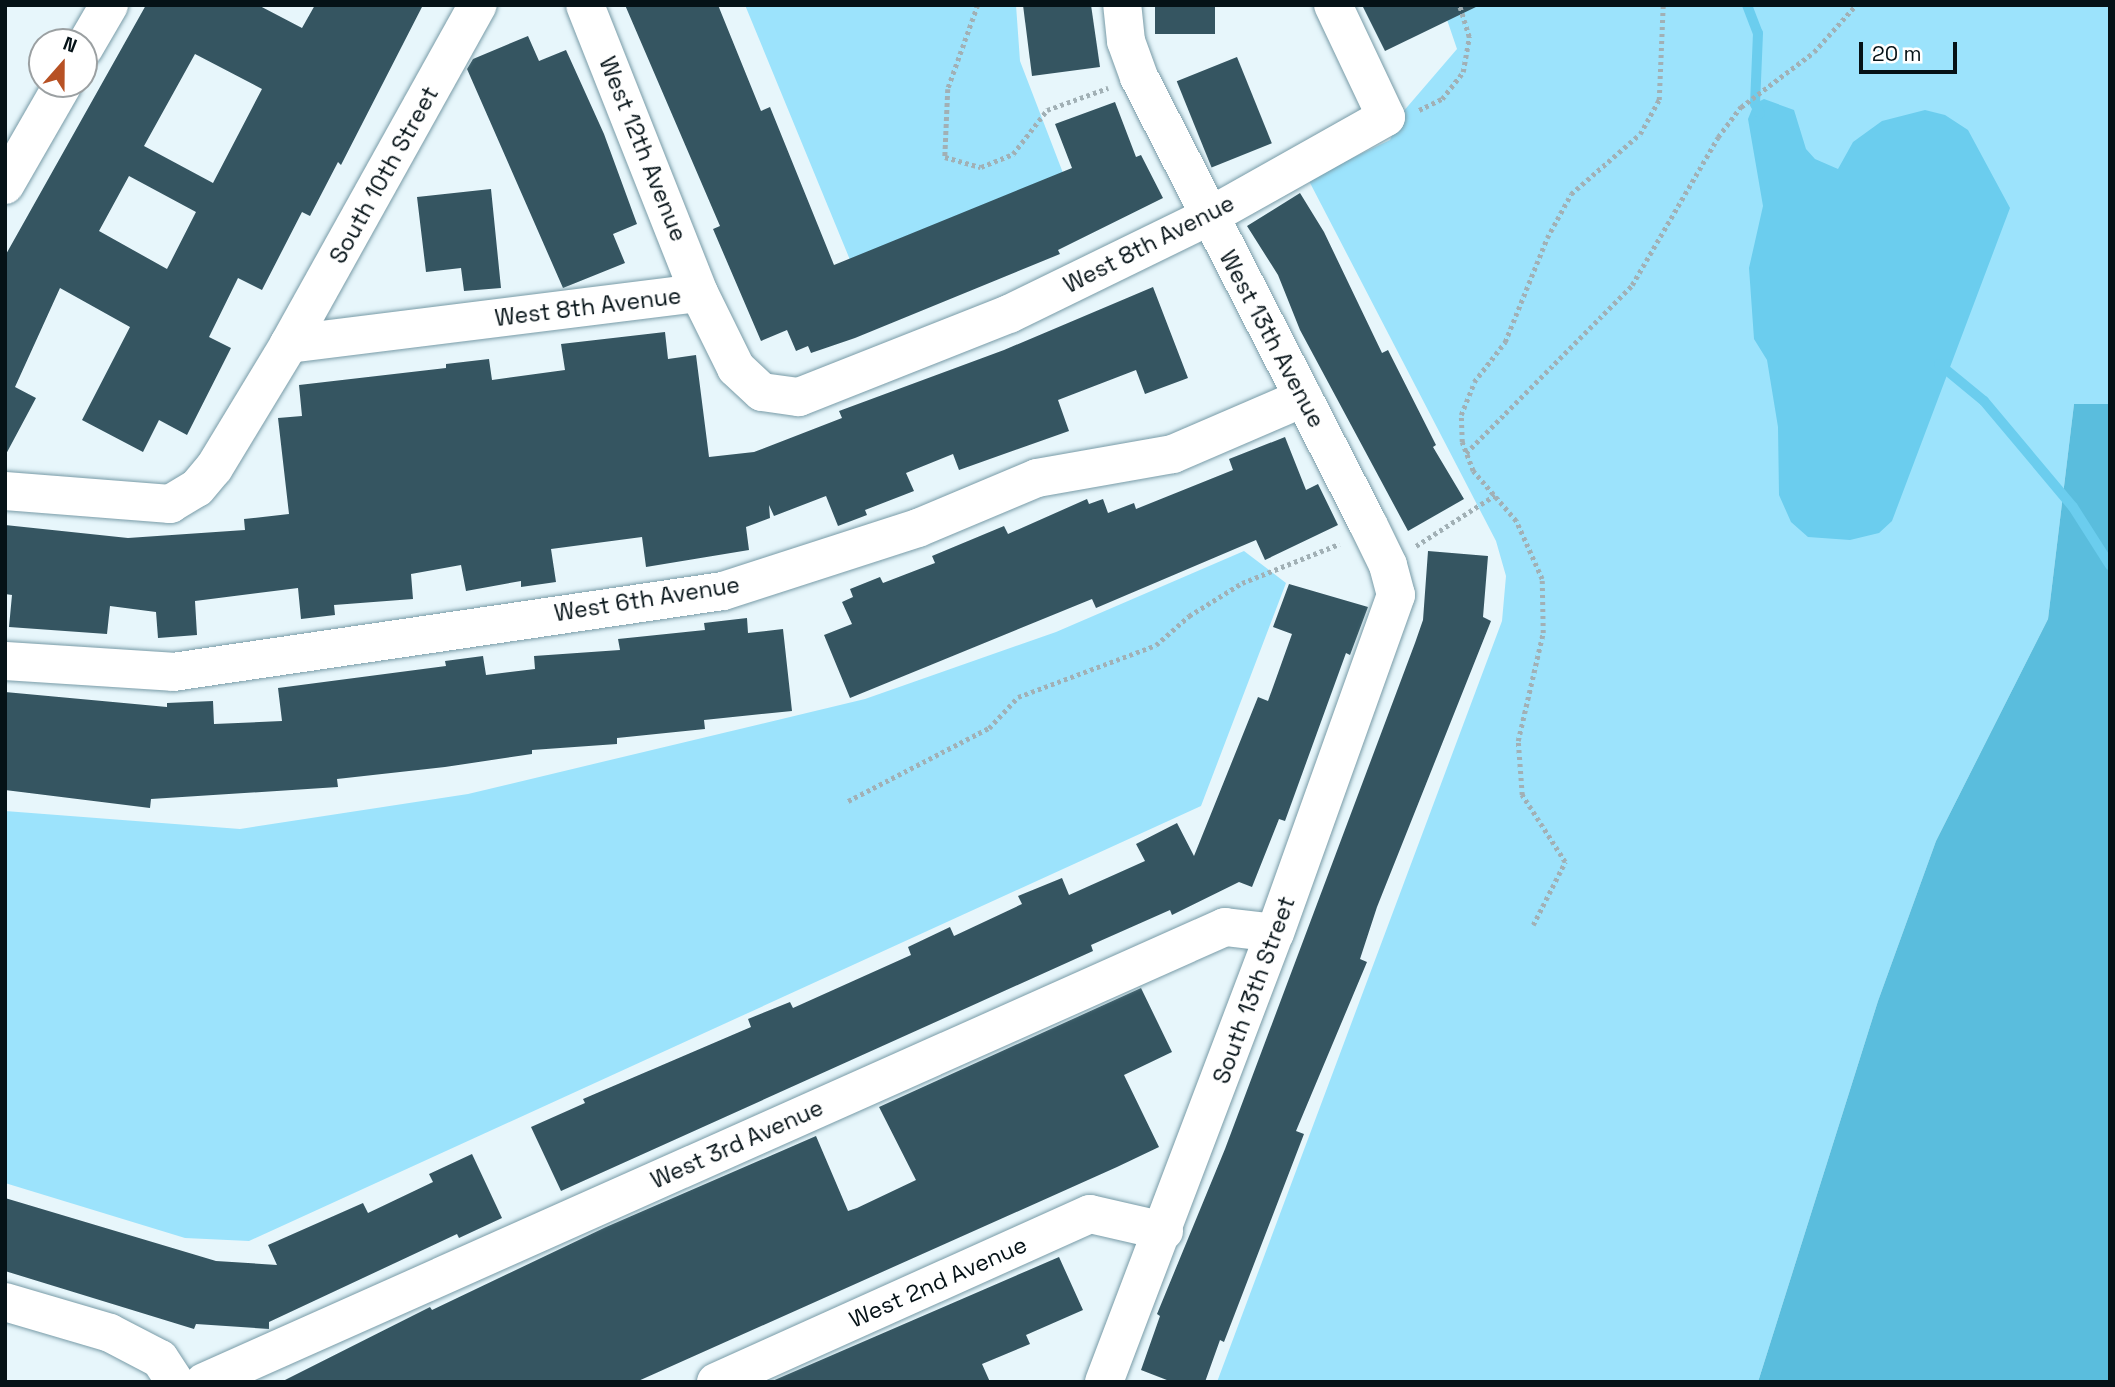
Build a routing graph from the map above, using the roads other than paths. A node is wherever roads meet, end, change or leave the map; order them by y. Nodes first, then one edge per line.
1 (108, 5) edge
2 (478, 5) edge
3 (585, 5) edge
4 (1122, 5) edge
5 (1333, 5) edge
6 (95, 28) edge
7 (55, 98) edge
8 (5, 185) edge
9 (1208, 217) junction
10 (699, 293) junction
11 (289, 344) junction
12 (1303, 398) junction
13 (5, 491) edge
14 (1392, 580) joint
15 (5, 661) edge
16 (1275, 933) junction
17 (1164, 1231) junction
18 (5, 1302) edge
19 (175, 1382) edge
20 (204, 1382) edge
21 (716, 1382) edge
22 (1104, 1382) edge

1 - 6 street
2 - 11 street, South 10th Street
3 - 10 street, West 12th Avenue
4 - 9 street, West 13th Avenue
5 - 9 street, West 8th Avenue
7 - 8 street
9 - 10 street, West 8th Avenue
9 - 12 street, West 13th Avenue
10 - 11 street, West 8th Avenue
11 - 13 street
12 - 14 street, West 13th Avenue
12 - 15 street, West 6th Avenue
14 - 16 street, South 13th Street
16 - 17 street, South 13th Street
16 - 20 street, West 3rd Avenue
17 - 21 street, West 2nd Avenue
17 - 22 street, South 13th Street
18 - 19 street

